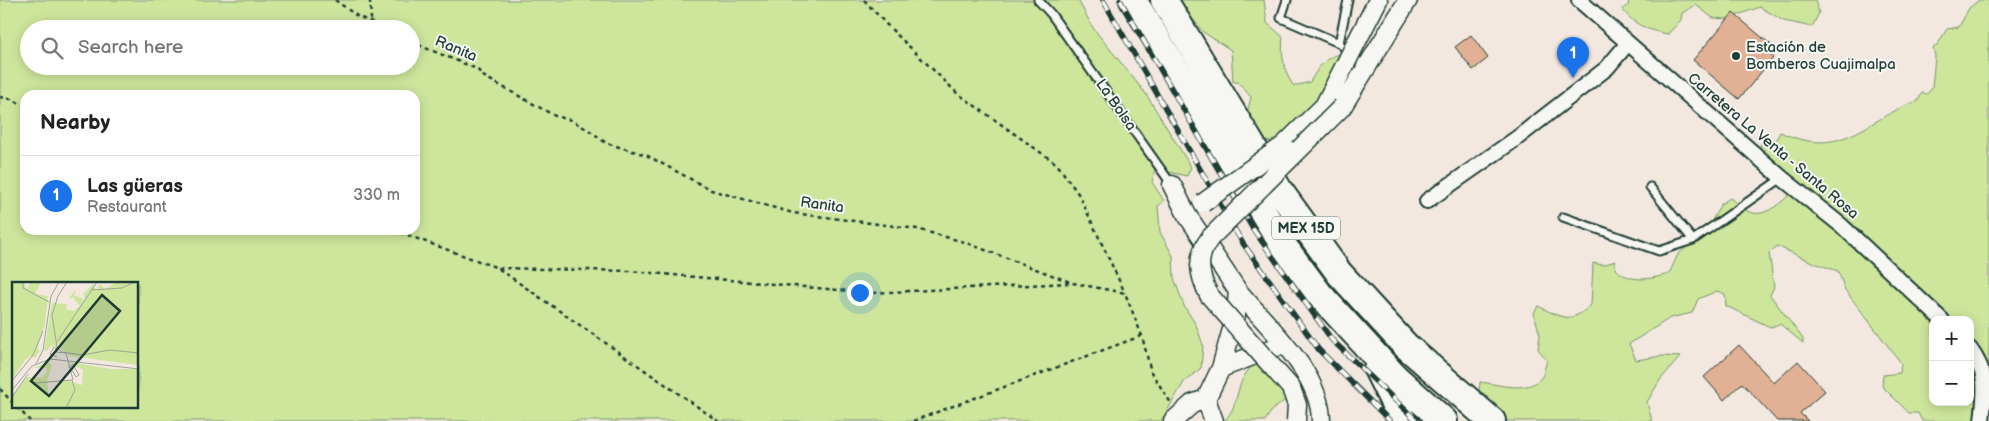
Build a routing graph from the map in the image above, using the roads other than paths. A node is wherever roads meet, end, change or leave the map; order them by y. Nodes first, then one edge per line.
1 (1038, 0) edge
2 (1133, 0) edge
3 (1164, 0) edge
4 (1287, 0) edge
5 (1348, 0) edge
6 (1378, 0) edge
7 (1408, 0) edge
8 (1579, 0) edge
9 (1348, 43) junction
10 (1628, 43) junction
11 (1366, 68) junction
12 (1782, 178) junction
13 (1172, 185) joint
14 (1650, 187) dead end
15 (1427, 201) dead end
16 (1187, 214) junction
17 (1563, 218) dead end
18 (1693, 240) junction
19 (1238, 291) junction
20 (1938, 316) edge
21 (1360, 340) junction
22 (1284, 344) junction
23 (1974, 354) edge
24 (1221, 368) junction
25 (1206, 400) junction
26 (1176, 418) edge
27 (1214, 421) edge
28 (1296, 421) edge
29 (1321, 421) edge
30 (1403, 421) edge
31 (1444, 421) edge
32 (1492, 421) edge
33 (1982, 421) edge

1 - 13 lane, La Bolsa
2 - 21 highway, MEX 15D
3 - 32 highway, MEX 15D
4 - 9 lane
5 - 9 lane
6 - 9 street
7 - 11 street
8 - 10 street, Carretera La Venta - Santa Rosa
9 - 11 lane
9 - 16 street, bridge
10 - 12 street, Carretera La Venta - Santa Rosa
10 - 15 street
11 - 28 street, bridge
12 - 18 lane
12 - 20 street, Carretera La Venta - Santa Rosa
13 - 16 street, La Bolsa
14 - 18 lane
16 - 19 street, La Bolsa
17 - 18 lane
19 - 22 street, La Bolsa
19 - 24 street
21 - 30 highway
21 - 31 highway, MEX 15D
22 - 24 street
22 - 29 street, La Bolsa
23 - 33 street
24 - 25 street
25 - 26 street
25 - 27 street

